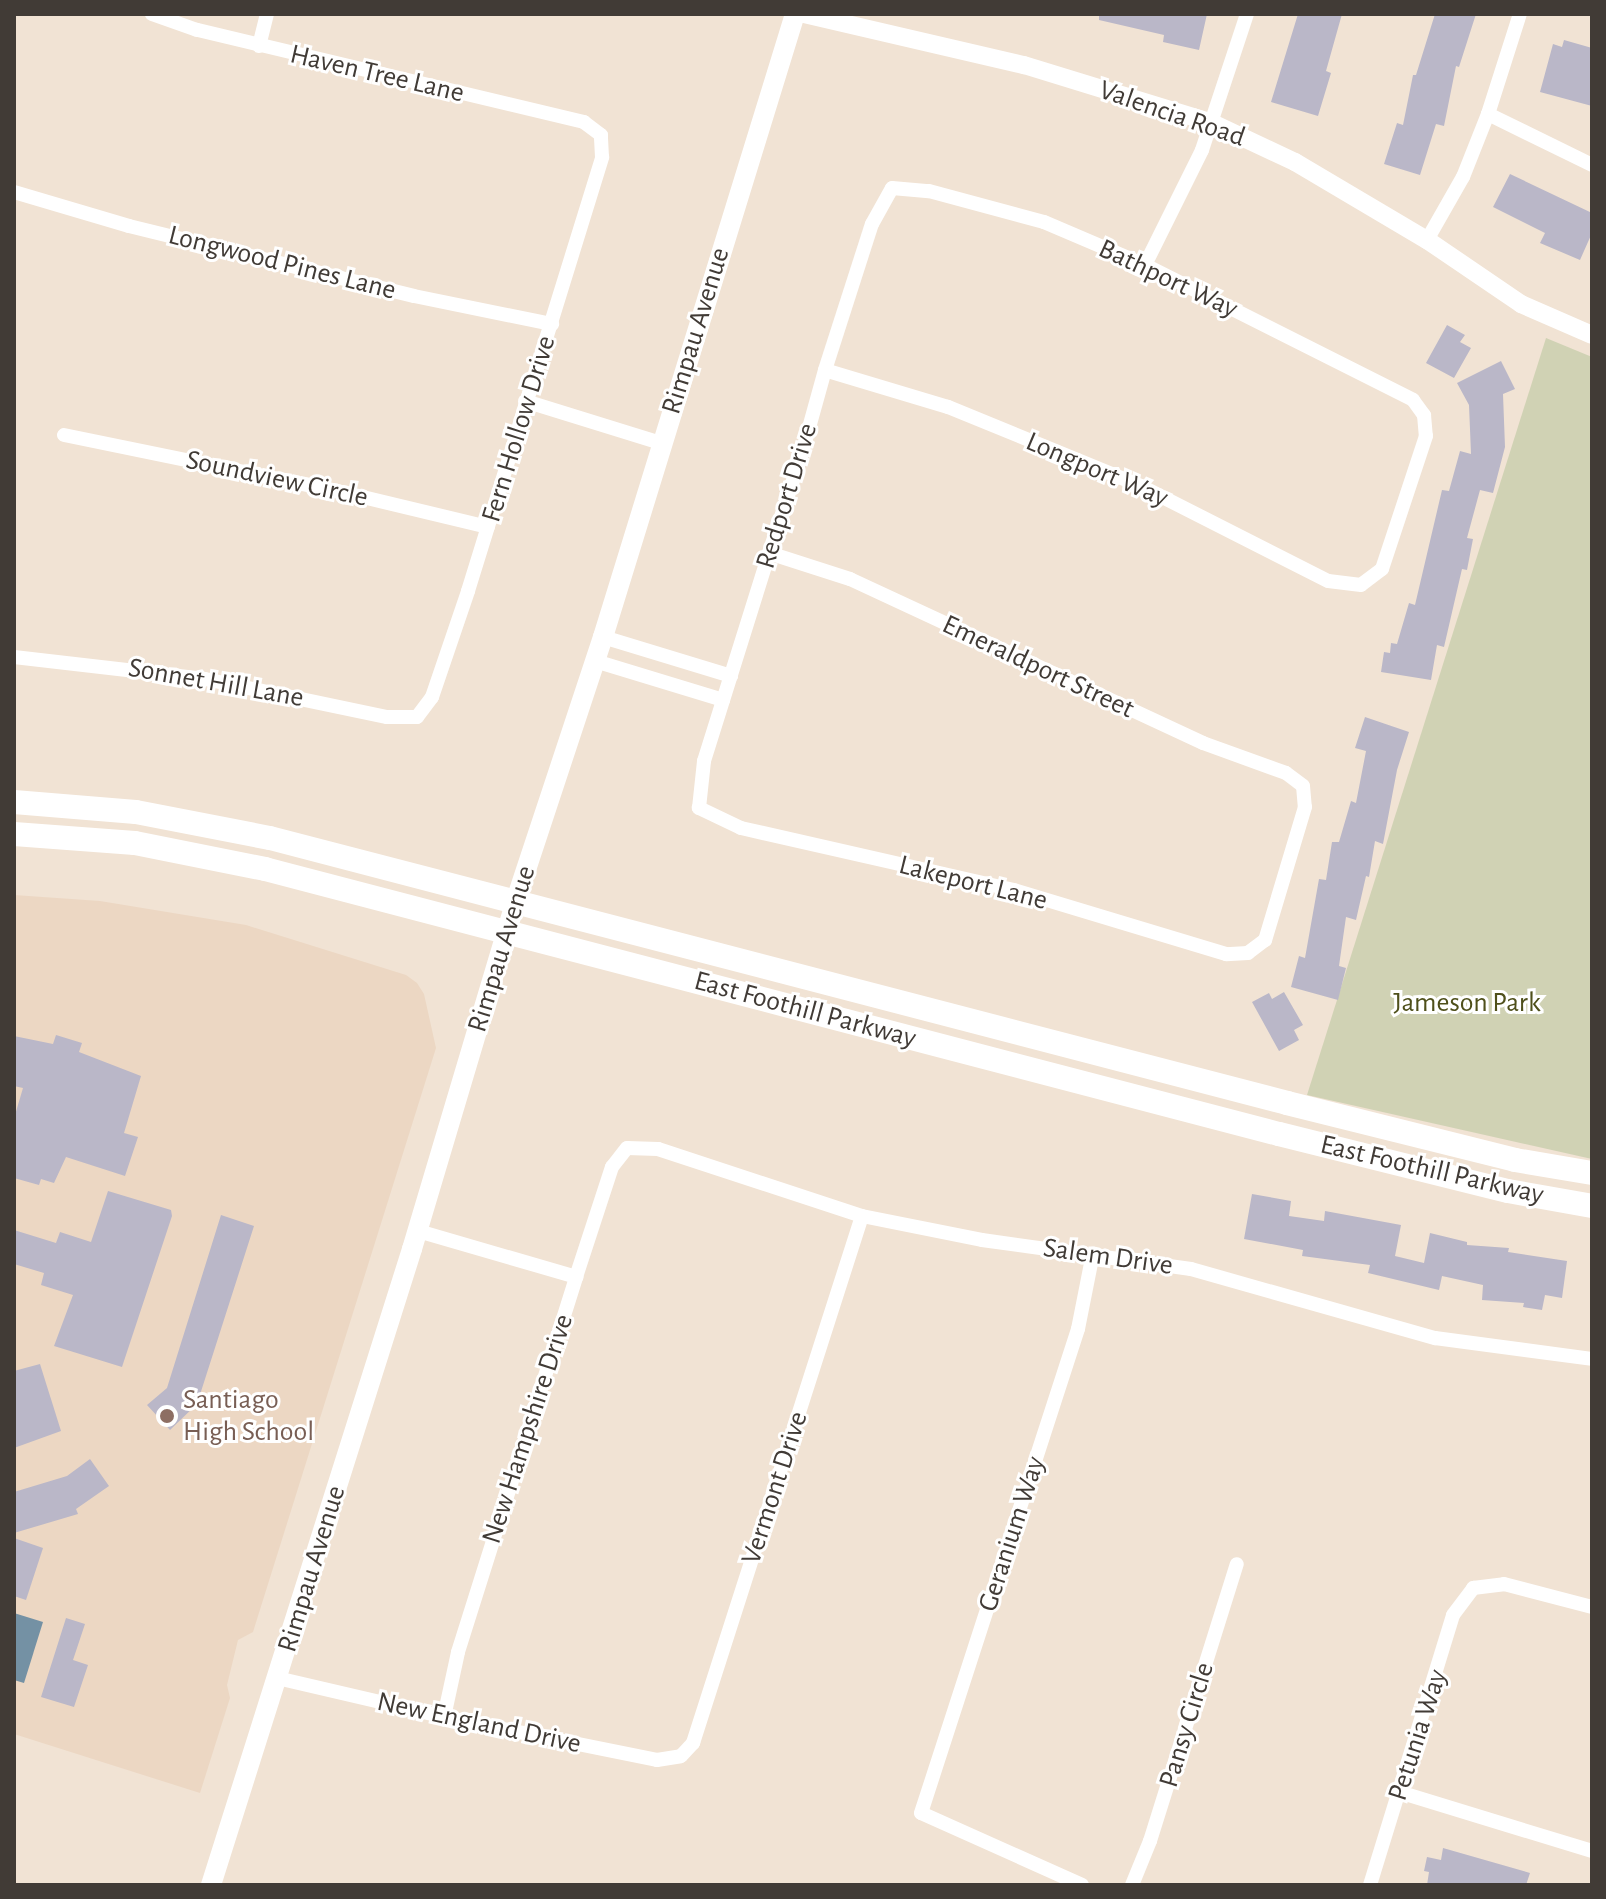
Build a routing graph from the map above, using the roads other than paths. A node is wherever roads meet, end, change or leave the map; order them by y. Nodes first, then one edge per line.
1 (152, 14) edge
2 (267, 14) edge
3 (795, 14) edge
4 (804, 14) edge
5 (1247, 14) edge
6 (1520, 14) edge
7 (259, 46) junction
8 (1488, 114) junction
9 (1212, 123) junction
10 (601, 135) joint
11 (1592, 165) edge
12 (892, 188) joint
13 (14, 192) edge
14 (1427, 240) junction
15 (1145, 265) junction
16 (552, 324) junction
17 (1592, 335) edge
18 (825, 370) junction
19 (525, 401) junction
20 (64, 435) dead end
21 (661, 443) junction
22 (488, 527) junction
23 (769, 553) junction
24 (1361, 585) joint
25 (603, 637) junction
26 (14, 657) edge
27 (595, 661) junction
28 (731, 676) junction
29 (723, 700) junction
30 (417, 717) joint
31 (14, 802) edge
32 (699, 808) joint
33 (14, 834) edge
34 (515, 903) junction
35 (506, 933) junction
36 (1248, 953) joint
37 (627, 1148) joint
38 (1592, 1173) edge
39 (1592, 1206) edge
40 (862, 1216) junction
41 (418, 1231) junction
42 (1093, 1253) junction
43 (576, 1277) junction
44 (1592, 1359) edge
45 (1237, 1564) dead end
46 (1592, 1607) edge
47 (277, 1678) junction
48 (444, 1717) junction
49 (681, 1756) joint
50 (1399, 1792) junction
51 (1592, 1851) edge
52 (211, 1885) edge
53 (1082, 1885) edge
54 (1132, 1885) edge
55 (1370, 1885) edge

1 - 7 street, Haven Tree Lane
2 - 7 street
3 - 21 main road, Rimpau Avenue
4 - 9 street, Valencia Road
5 - 9 street
6 - 8 street
7 - 10 street, Haven Tree Lane
8 - 11 street
8 - 14 street
9 - 14 street, Valencia Road
9 - 15 street
10 - 16 street, Fern Hollow Drive
12 - 15 street, Bathport Way
12 - 18 street, Redport Drive
13 - 16 street, Longwood Pines Lane
14 - 17 street, Valencia Road
15 - 24 street, Bathport Way
16 - 19 street, Fern Hollow Drive
18 - 23 street, Redport Drive
18 - 24 street, Longport Way
19 - 21 street
19 - 22 street, Fern Hollow Drive
20 - 22 street, Soundview Circle
21 - 25 main road, Rimpau Avenue
22 - 30 street, Fern Hollow Drive
23 - 28 street, Redport Drive
23 - 36 street, Emeraldport Street
25 - 27 main road, Rimpau Avenue
25 - 28 street
26 - 30 street, Sonnet Hill Lane
27 - 29 street
27 - 34 main road, Rimpau Avenue
28 - 29 street, Redport Drive
29 - 32 street, Redport Drive
31 - 34 main road, East Foothill Parkway
32 - 36 street, Lakeport Lane
33 - 35 main road, East Foothill Parkway
34 - 35 main road, Rimpau Avenue
34 - 38 main road, East Foothill Parkway
35 - 39 main road, East Foothill Parkway
35 - 41 main road, Rimpau Avenue
37 - 40 street, Salem Drive
37 - 43 street, New Hampshire Drive
40 - 42 street, Salem Drive
40 - 49 street, Vermont Drive
41 - 43 street
41 - 47 main road, Rimpau Avenue
42 - 44 street, Salem Drive
42 - 53 street, Geranium Way
43 - 48 street, New Hampshire Drive
45 - 54 street, Pansy Circle
46 - 50 street, Petunia Way
47 - 48 street, New England Drive
47 - 52 main road, Rimpau Avenue
48 - 49 street, New England Drive
50 - 51 street
50 - 55 street, Petunia Way

